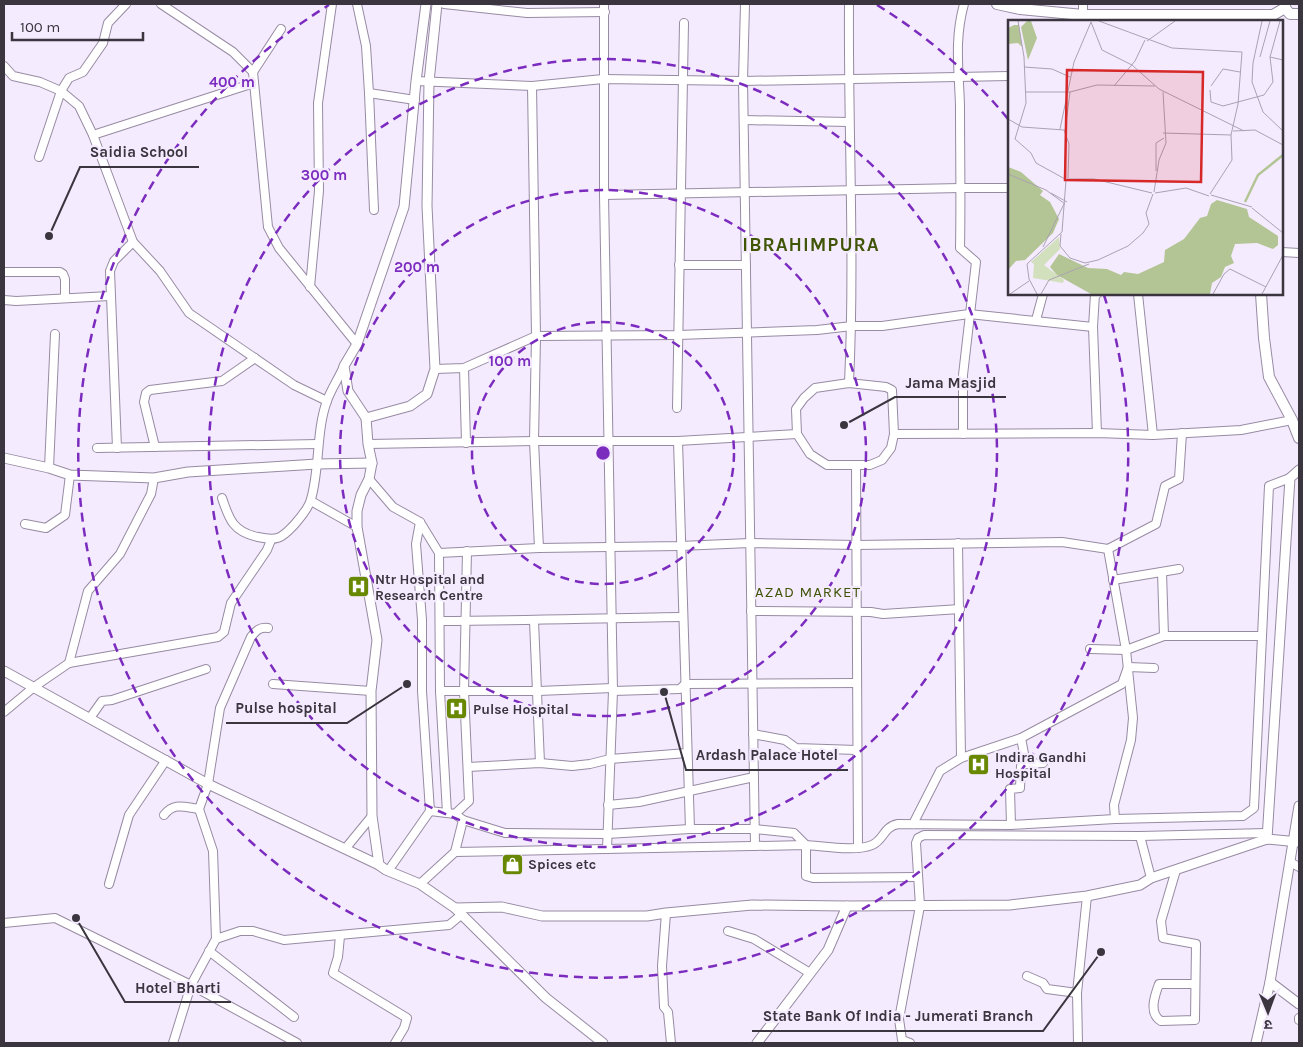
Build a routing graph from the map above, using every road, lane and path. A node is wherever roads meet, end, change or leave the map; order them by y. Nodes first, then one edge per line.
1 (126, 4) edge
2 (161, 4) edge
3 (332, 4) edge
4 (357, 4) edge
5 (426, 4) edge
6 (436, 4) edge
7 (444, 4) edge
8 (604, 4) edge
9 (745, 4) edge
10 (849, 4) edge
11 (964, 4) edge
12 (997, 4) edge
13 (1083, 4) edge
14 (1285, 6) edge
15 (605, 12) junction
16 (1299, 14) edge
17 (1083, 15) junction
18 (1095, 18) edge
19 (1272, 18) edge
20 (684, 23) dead end
21 (281, 29) dead end
22 (4, 66) edge
23 (253, 72) junction
24 (1008, 76) edge
25 (959, 77) junction
26 (848, 78) junction
27 (604, 79) junction
28 (683, 79) junction
29 (743, 80) junction
30 (416, 81) junction
31 (429, 82) junction
32 (254, 83) junction
33 (532, 86) junction
34 (62, 91) junction
35 (369, 93) junction
36 (415, 100) junction
37 (744, 120) junction
38 (849, 122) junction
39 (92, 135) junction
40 (411, 137) junction
41 (429, 139) junction
42 (39, 156) dead end
43 (961, 188) junction
44 (1008, 188) edge
45 (852, 190) junction
46 (745, 193) junction
47 (604, 195) junction
48 (681, 195) junction
49 (374, 210) dead end
50 (133, 242) junction
51 (1283, 252) edge
52 (1299, 253) edge
53 (679, 265) junction
54 (746, 265) junction
55 (4, 272) edge
56 (310, 288) junction
57 (1043, 295) edge
58 (1095, 295) edge
59 (1138, 295) edge
60 (1261, 295) edge
61 (110, 296) junction
62 (65, 298) junction
63 (4, 300) edge
64 (969, 314) junction
65 (1036, 320) junction
66 (852, 326) junction
67 (1093, 327) junction
68 (747, 332) junction
69 (55, 334) dead end
70 (606, 335) junction
71 (678, 335) junction
72 (536, 336) junction
73 (356, 344) junction
74 (255, 358) junction
75 (344, 366) junction
76 (464, 368) junction
77 (435, 369) junction
78 (849, 383) junction
79 (326, 401) junction
80 (677, 408) dead end
81 (366, 418) junction
82 (1296, 420) edge
83 (1097, 433) junction
84 (1182, 433) junction
85 (797, 434) junction
86 (894, 434) junction
87 (963, 434) junction
88 (1153, 435) junction
89 (750, 437) junction
90 (1299, 438) edge
91 (534, 441) junction
92 (607, 441) junction
93 (678, 441) junction
94 (466, 443) junction
95 (318, 444) junction
96 (368, 444) junction
97 (155, 447) junction
98 (97, 448) dead end
99 (117, 448) junction
100 (4, 458) edge
101 (372, 463) junction
102 (317, 464) junction
103 (856, 466) junction
104 (49, 468) junction
105 (1299, 470) edge
106 (70, 475) junction
107 (154, 478) junction
108 (1290, 478) junction
109 (369, 479) junction
110 (222, 498) dead end
111 (311, 501) junction
112 (420, 522) junction
113 (25, 524) dead end
114 (357, 527) junction
115 (271, 540) junction
116 (958, 542) junction
117 (750, 543) junction
118 (856, 545) junction
119 (680, 546) junction
120 (539, 548) junction
121 (611, 548) junction
122 (1108, 549) junction
123 (467, 551) junction
124 (439, 553) junction
125 (1179, 569) dead end
126 (1162, 572) junction
127 (1112, 580) junction
128 (960, 608) junction
129 (751, 611) junction
130 (856, 611) junction
131 (611, 618) junction
132 (682, 618) junction
133 (440, 620) junction
134 (465, 621) junction
135 (534, 621) junction
136 (268, 628) dead end
137 (1164, 636) junction
138 (1262, 636) junction
139 (1090, 649) dead end
140 (1126, 650) junction
141 (69, 663) junction
142 (1128, 667) junction
143 (1154, 668) dead end
144 (206, 669) dead end
145 (4, 671) edge
146 (273, 684) dead end
147 (685, 684) junction
148 (857, 684) junction
149 (752, 685) junction
150 (34, 687) junction
151 (613, 689) junction
152 (371, 690) junction
153 (464, 691) junction
154 (538, 691) junction
155 (440, 692) junction
156 (4, 712) edge
157 (90, 718) junction
158 (753, 734) junction
159 (1021, 738) junction
160 (857, 750) junction
161 (687, 753) junction
162 (961, 758) junction
163 (610, 759) junction
164 (166, 760) junction
165 (540, 763) junction
166 (1042, 763) dead end
167 (1026, 764) junction
168 (468, 767) junction
169 (754, 777) junction
170 (208, 784) junction
171 (688, 792) junction
172 (608, 805) junction
173 (1299, 806) edge
174 (199, 809) junction
175 (430, 811) junction
176 (451, 814) junction
177 (164, 815) dead end
178 (372, 816) junction
179 (1115, 819) junction
180 (463, 820) junction
181 (913, 824) junction
182 (1011, 825) junction
183 (690, 829) junction
184 (755, 829) junction
185 (607, 834) junction
186 (1140, 836) junction
187 (1267, 836) junction
188 (1296, 842) edge
189 (806, 845) junction
190 (755, 846) junction
191 (858, 848) junction
192 (345, 849) junction
193 (607, 849) junction
194 (455, 852) junction
195 (1290, 862) junction
196 (379, 865) junction
197 (1299, 867) edge
198 (1176, 870) junction
199 (388, 871) junction
200 (918, 877) junction
201 (1151, 878) junction
202 (108, 884) dead end
203 (420, 884) junction
204 (1087, 896) junction
205 (847, 906) junction
206 (920, 906) junction
207 (458, 912) junction
208 (666, 913) junction
209 (4, 923) edge
210 (728, 931) dead end
211 (340, 936) junction
212 (216, 939) junction
213 (209, 951) junction
214 (810, 973) junction
215 (1027, 976) dead end
216 (1270, 982) junction
217 (1195, 984) junction
218 (191, 985) junction
219 (1077, 993) junction
220 (1299, 1004) edge
221 (294, 1017) dead end
222 (173, 1043) edge
223 (297, 1043) edge
224 (394, 1043) edge
225 (603, 1043) edge
226 (671, 1043) edge
227 (757, 1043) edge
228 (910, 1043) edge
229 (1078, 1043) edge
230 (1256, 1043) edge

1 - 34 street
2 - 23 street
3 - 56 street
4 - 35 street
5 - 30 street
6 - 31 street
7 - 15 street
8 - 15 street
9 - 29 street
10 - 26 street
11 - 25 street
12 - 17 main road
13 - 17 street
14 - 16 main road
14 - 19 main road
15 - 27 street
17 - 18 main road
18 - 19 main road
20 - 28 street
21 - 23 street
22 - 34 street
23 - 32 street
24 - 25 street
25 - 26 street
25 - 43 street
26 - 29 street
26 - 38 street
27 - 28 street
27 - 33 street
27 - 47 street
28 - 29 street
28 - 48 street
29 - 37 street
30 - 31 street
30 - 36 street
31 - 33 street
31 - 41 street
32 - 39 street
32 - 56 street
33 - 72 street
34 - 39 street
34 - 42 street
35 - 36 street
35 - 49 street
36 - 40 street
37 - 38 street
37 - 46 street
38 - 45 street
39 - 50 street
40 - 41 street
40 - 73 street
41 - 77 street
43 - 44 street
43 - 45 street
43 - 64 street
45 - 46 street
45 - 66 street
46 - 48 street
46 - 54 street
47 - 48 street
47 - 70 street
48 - 53 street
50 - 61 street
50 - 74 street
51 - 52 street
53 - 54 street
53 - 71 street
54 - 68 street
55 - 62 street
56 - 73 street
57 - 65 street
58 - 67 street
59 - 88 street
60 - 82 main road
61 - 62 street
61 - 99 street
62 - 63 street
64 - 65 street
64 - 66 street
64 - 87 street
65 - 67 street
66 - 68 street
66 - 78 street
67 - 83 street
68 - 71 street
68 - 89 street
69 - 104 street
70 - 71 street
70 - 72 street
70 - 92 street
71 - 80 street
72 - 76 street
72 - 91 street
73 - 75 street
74 - 79 street
74 - 97 street
75 - 79 street
75 - 81 street
76 - 77 street
76 - 94 street
77 - 81 street
78 - 85 street
78 - 86 street
79 - 95 street
81 - 96 street
82 - 84 street
82 - 90 main road
83 - 87 street
83 - 88 street
84 - 88 street
84 - 122 street
85 - 89 street
85 - 103 street
86 - 87 street
86 - 103 street
89 - 93 street
89 - 117 street
91 - 92 street
91 - 94 street
91 - 120 street
92 - 93 street
92 - 121 street
93 - 119 street
94 - 96 street
95 - 97 street
95 - 102 street
96 - 101 street
97 - 99 street
98 - 99 street
100 - 104 street
101 - 102 street
101 - 109 street
102 - 107 street
102 - 111 street
103 - 118 street
104 - 106 street
105 - 108 street
106 - 107 street
106 - 113 street
107 - 141 street
108 - 138 street
108 - 187 street
109 - 112 street
109 - 114 street
110 - 115 street
111 - 114 street
111 - 115 street
112 - 124 street
112 - 175 street
114 - 152 street
115 - 141 street
116 - 118 street
116 - 122 street
116 - 128 street
117 - 118 street
117 - 119 street
117 - 129 street
118 - 130 street
119 - 121 street
119 - 132 street
120 - 121 street
120 - 123 street
121 - 131 street
122 - 127 street
123 - 124 street
123 - 134 street
124 - 133 street
125 - 126 street
126 - 127 street
126 - 137 street
127 - 140 street
128 - 130 street
128 - 162 street
129 - 130 street
129 - 149 street
130 - 148 street
131 - 132 street
131 - 135 street
131 - 151 street
132 - 147 street
133 - 134 street
133 - 155 street
134 - 135 street
134 - 153 street
135 - 154 street
136 - 170 street
137 - 138 street
137 - 140 street
138 - 179 street
139 - 140 street
140 - 142 street
141 - 150 street
142 - 143 street
142 - 159 street
142 - 179 street
144 - 157 street
145 - 150 street
146 - 152 street
147 - 149 street
147 - 151 street
147 - 161 street
148 - 149 street
148 - 160 street
149 - 158 street
150 - 156 street
150 - 157 street
151 - 154 street
151 - 163 street
152 - 178 street
153 - 154 street
153 - 155 street
153 - 168 street
154 - 165 street
155 - 176 street
157 - 164 street
158 - 160 street
158 - 169 street
159 - 162 street
159 - 167 street
160 - 191 street
161 - 163 street
161 - 171 street
162 - 181 street
163 - 165 street
163 - 172 street
164 - 170 street
164 - 202 street
165 - 168 street
166 - 167 street
167 - 182 street
168 - 176 street
169 - 171 street
169 - 184 street
170 - 174 street
170 - 192 street
171 - 172 street
171 - 183 street
172 - 185 street
173 - 188 street
174 - 177 street
174 - 212 street
175 - 176 street
175 - 199 street
176 - 180 street
178 - 192 street
178 - 196 street
179 - 182 street
180 - 185 street
180 - 194 street
181 - 182 street
181 - 191 street
183 - 184 street
183 - 185 street
184 - 189 street
184 - 190 street
185 - 193 street
186 - 187 street
186 - 200 street
186 - 201 street
187 - 188 street
187 - 198 street
188 - 195 street
189 - 190 street
189 - 191 street
189 - 200 street
190 - 193 street
192 - 196 street
193 - 194 street
194 - 203 street
195 - 197 street
195 - 216 street
196 - 199 street
198 - 201 street
198 - 217 street
199 - 203 street
200 - 206 street
201 - 204 street
203 - 207 street
204 - 206 street
204 - 219 street
205 - 206 street
205 - 208 street
205 - 214 street
206 - 228 street
207 - 208 street
207 - 211 street
207 - 225 street
208 - 226 street
209 - 218 street
210 - 214 street
211 - 212 street
211 - 224 street
212 - 213 street
213 - 218 street
213 - 221 street
214 - 227 street
215 - 219 street
216 - 220 street
216 - 230 street
217 - 217 street
218 - 222 street
218 - 223 street
219 - 229 street

